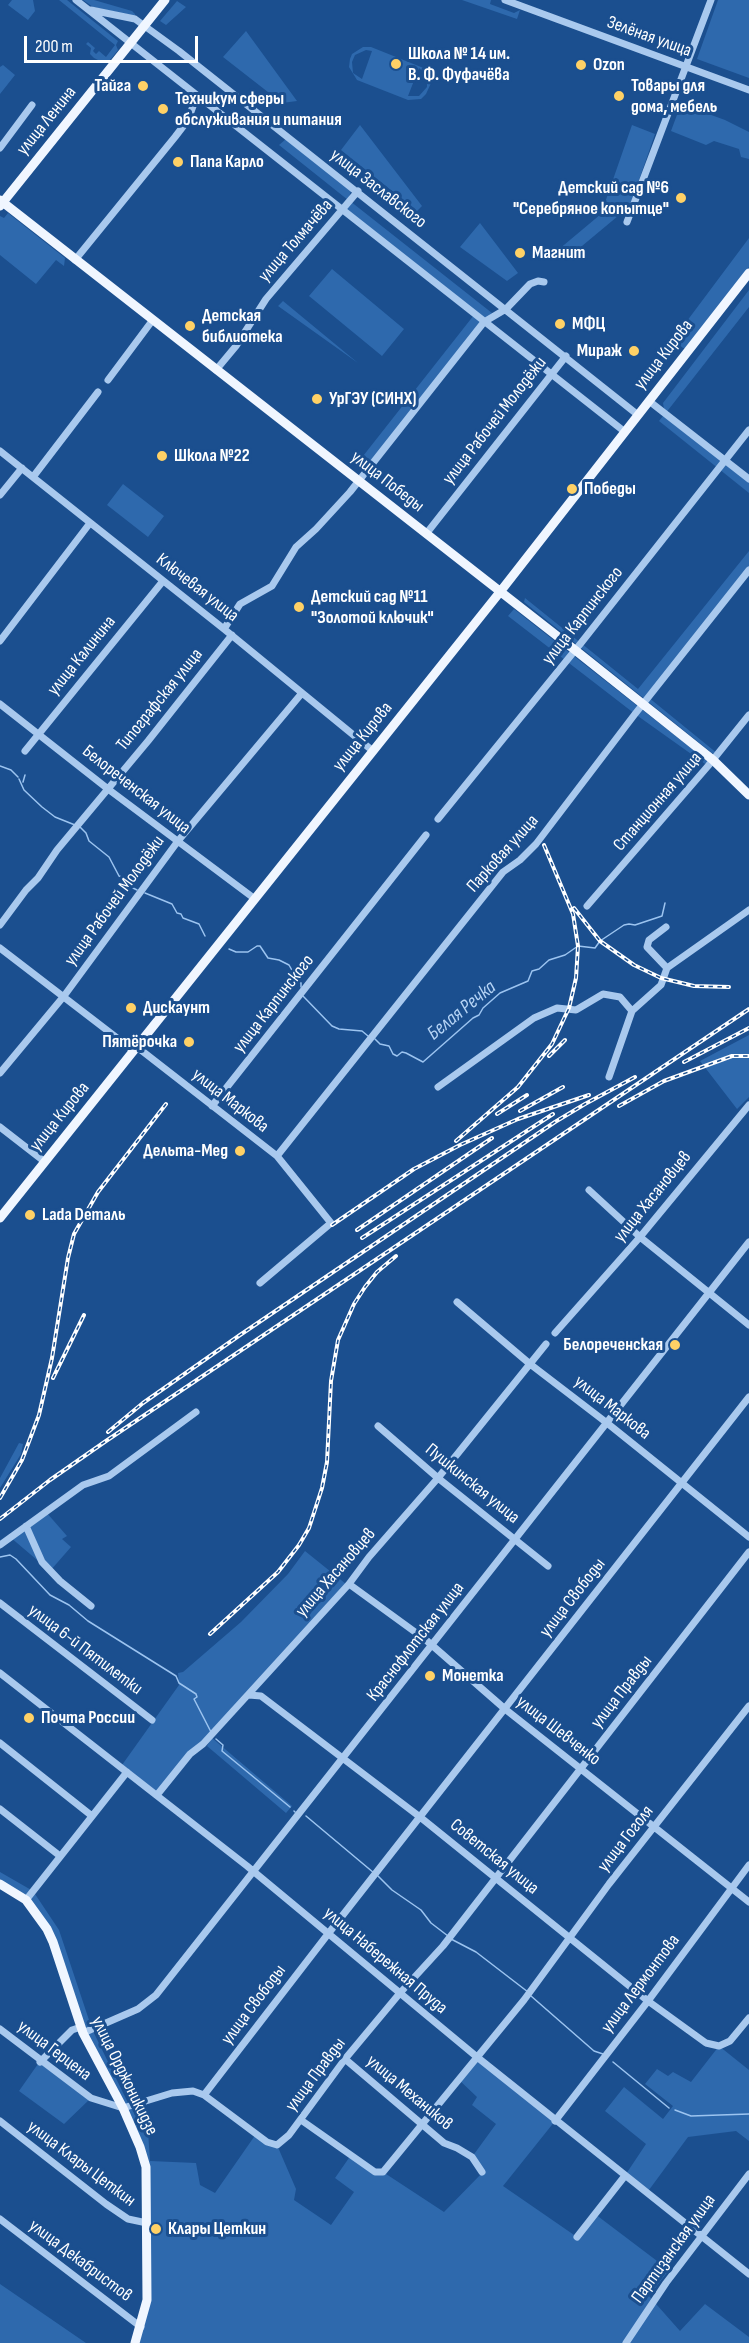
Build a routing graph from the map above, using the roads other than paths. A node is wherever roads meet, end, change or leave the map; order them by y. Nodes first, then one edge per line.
1 (76, 0) edge
2 (165, 0) edge
3 (505, 0) edge
4 (711, 0) edge
5 (533, 1) edge
6 (530, 9) junction
7 (88, 10) junction
8 (144, 26) junction
9 (130, 42) junction
10 (686, 67) junction
11 (749, 90) edge
12 (197, 95) junction
13 (32, 105) dead end
14 (0, 148) edge
15 (358, 191) junction
16 (1, 203) edge
17 (342, 211) junction
18 (627, 222) dead end
19 (75, 260) junction
20 (749, 273) edge
21 (544, 282) dead end
22 (506, 309) junction
23 (152, 321) junction
24 (484, 322) junction
25 (566, 356) junction
26 (216, 370) junction
27 (552, 373) junction
28 (108, 380) dead end
29 (98, 392) dead end
30 (649, 401) junction
31 (638, 415) junction
32 (749, 430) edge
33 (625, 432) junction
34 (0, 451) edge
35 (725, 459) junction
36 (22, 468) junction
37 (33, 477) junction
38 (749, 479) edge
39 (359, 481) junction
40 (0, 495) edge
41 (90, 523) junction
42 (426, 534) junction
43 (749, 570) edge
44 (163, 580) junction
45 (500, 592) junction
46 (224, 629) junction
47 (232, 635) junction
48 (0, 641) edge
49 (575, 650) junction
50 (302, 693) junction
51 (0, 704) edge
52 (643, 704) junction
53 (749, 715) edge
54 (39, 734) junction
55 (25, 751) dead end
56 (373, 751) junction
57 (713, 760) junction
58 (108, 789) junction
59 (749, 795) edge
60 (438, 819) dead end
61 (426, 835) dead end
62 (177, 841) junction
63 (255, 898) junction
64 (587, 906) dead end
65 (749, 910) edge
66 (0, 925) edge
67 (666, 927) dead end
68 (0, 948) edge
69 (667, 968) junction
70 (64, 996) junction
71 (632, 1011) junction
72 (135, 1049) junction
73 (0, 1073) edge
74 (609, 1077) dead end
75 (438, 1087) dead end
76 (749, 1104) edge
77 (212, 1106) junction
78 (0, 1127) edge
79 (277, 1156) junction
80 (45, 1162) junction
81 (590, 1190) dead end
82 (0, 1218) edge
83 (640, 1238) junction
84 (749, 1242) edge
85 (260, 1283) dead end
86 (709, 1294) junction
87 (458, 1302) dead end
88 (749, 1325) edge
89 (555, 1333) dead end
90 (546, 1344) dead end
91 (530, 1364) junction
92 (749, 1397) edge
93 (196, 1412) dead end
94 (607, 1423) junction
95 (378, 1425) dead end
96 (438, 1478) junction
97 (681, 1483) junction
98 (26, 1526) junction
99 (749, 1537) edge
100 (516, 1539) junction
101 (0, 1545) edge
102 (749, 1552) edge
103 (548, 1566) dead end
104 (349, 1584) junction
105 (0, 1604) edge
106 (91, 1606) dead end
107 (431, 1647) junction
108 (0, 1673) edge
109 (249, 1695) junction
110 (749, 1706) edge
111 (505, 1709) junction
112 (152, 1720) dead end
113 (0, 1743) edge
114 (343, 1759) junction
115 (582, 1768) junction
116 (127, 1772) junction
117 (157, 1796) junction
118 (0, 1809) edge
119 (92, 1816) junction
120 (420, 1817) junction
121 (654, 1827) junction
122 (60, 1856) junction
123 (749, 1865) edge
124 (255, 1872) junction
125 (496, 1878) junction
126 (0, 1884) edge
127 (732, 1888) junction
128 (26, 1900) junction
129 (749, 1902) edge
130 (328, 1934) junction
131 (570, 1938) junction
132 (400, 1993) junction
133 (648, 2001) junction
134 (749, 2018) edge
135 (0, 2029) edge
136 (82, 2030) junction
137 (477, 2057) junction
138 (345, 2059) junction
139 (40, 2062) junction
140 (204, 2095) junction
141 (123, 2108) junction
142 (301, 2120) junction
143 (0, 2121) edge
144 (555, 2121) junction
145 (421, 2123) junction
146 (482, 2172) dead end
147 (749, 2174) edge
148 (624, 2177) junction
149 (0, 2219) edge
150 (147, 2223) junction
151 (700, 2236) junction
152 (577, 2237) dead end
153 (749, 2274) edge
154 (141, 2327) junction
155 (135, 2343) edge
156 (626, 2343) edge

1 - 7 street, улица Заславского
2 - 8 main road, улица Ленина
3 - 6 street, Зелёная улица
4 - 10 street
5 - 6 street
6 - 10 street, Зелёная улица
7 - 8 street, улица Заславского
7 - 9 street, улица Заславского
8 - 9 main road, улица Ленина
8 - 15 street, улица Заславского
9 - 12 street, улица Заславского
9 - 16 main road, улица Ленина
10 - 11 street, Зелёная улица
10 - 18 street
12 - 17 street, улица Заславского
12 - 19 street
13 - 14 street
15 - 17 street, улица Толмачёва
15 - 22 street, улица Заславского
16 - 19 main road, улица Победы
17 - 24 street, улица Заславского
17 - 26 street, улица Толмачёва
19 - 23 main road, улица Победы
20 - 30 main road, улица Кирова
21 - 22 street
22 - 24 street
22 - 25 street, улица Заславского
23 - 26 main road, улица Победы
23 - 28 street
24 - 27 street, улица Заславского
24 - 39 street
25 - 27 street, улица Рабочей Молодёжи
25 - 31 street, улица Заславского
26 - 39 main road, улица Победы
27 - 33 street, улица Заславского
27 - 42 street, улица Рабочей Молодёжи
29 - 37 street
30 - 31 main road, улица Кирова
30 - 35 street
31 - 33 main road, улица Кирова
32 - 35 street, улица Карпинского
33 - 45 main road, улица Кирова
34 - 36 street, Ключевая улица
35 - 38 street
35 - 49 street, улица Карпинского
36 - 37 street, Ключевая улица
36 - 40 street
37 - 41 street, Ключевая улица
39 - 42 main road, улица Победы
39 - 46 street
41 - 44 street, Ключевая улица
41 - 48 street
42 - 45 main road, улица Победы
43 - 52 street, Парковая улица
44 - 46 street, Ключевая улица
44 - 54 street, улица Калинина
45 - 49 main road, улица Победы
45 - 56 main road, улица Кирова
46 - 47 street, Ключевая улица
47 - 50 street, Ключевая улица
47 - 58 street, Типографская улица
49 - 52 main road, улица Победы
49 - 60 street, улица Карпинского
50 - 56 street, Ключевая улица
50 - 62 street, улица Рабочей Молодёжи
51 - 54 street, Белореченская улица
52 - 57 main road, улица Победы
52 - 79 street, Парковая улица
53 - 57 street, Станционная улица
54 - 55 street, улица Калинина
54 - 58 street, Белореченская улица
56 - 63 main road, улица Кирова
57 - 59 main road, улица Победы
57 - 64 street, Станционная улица
58 - 62 street, Белореченская улица
58 - 66 street, Типографская улица
61 - 77 street, улица Карпинского
62 - 63 street, Белореченская улица
62 - 70 street, улица Рабочей Молодёжи
63 - 72 main road, улица Кирова
65 - 69 street
67 - 69 street
68 - 70 street, улица Маркова
69 - 71 street
70 - 72 street, улица Маркова
70 - 73 street, улица Рабочей Молодёжи
71 - 74 street
71 - 75 street
72 - 77 street, улица Маркова
72 - 80 main road, улица Кирова
76 - 83 street, улица Хасановцев
77 - 79 street, улица Маркова
78 - 80 street
79 - 85 street, улица Маркова
80 - 82 main road, улица Кирова
81 - 83 street
83 - 86 street
83 - 89 street, улица Хасановцев
84 - 86 street, Краснофлотская улица
86 - 88 street
86 - 94 street, Краснофлотская улица
87 - 91 street, улица Маркова
90 - 91 street, улица Хасановцев
91 - 94 street, улица Маркова
91 - 96 street, улица Хасановцев
92 - 97 street, улица Свободы
93 - 98 street
94 - 97 street, улица Маркова
94 - 100 street, Краснофлотская улица
95 - 96 street, Пушкинская улица
96 - 100 street, Пушкинская улица
96 - 104 street, улица Хасановцев
97 - 99 street, улица Маркова
97 - 111 street, улица Свободы
98 - 101 street
98 - 106 street
100 - 103 street, Пушкинская улица
100 - 107 street, Краснофлотская улица
102 - 115 street, улица Правды
104 - 107 street, улица Шевченко
104 - 109 street, улица Хасановцев
105 - 112 street, улица 6-й Пятилетки
107 - 111 street, улица Шевченко
107 - 114 street, Краснофлотская улица
108 - 116 street, улица Набережная Пруда
109 - 114 street, Советская улица
109 - 117 street, улица Хасановцев
110 - 121 street, улица Гоголя
111 - 115 street, улица Шевченко
111 - 120 street, улица Свободы
113 - 119 street
114 - 120 street, Советская улица
114 - 124 street, Краснофлотская улица
115 - 121 street, улица Шевченко
115 - 125 street, улица Правды
116 - 117 street, улица Набережная Пруда
116 - 119 street
117 - 124 street, улица Набережная Пруда
118 - 122 street
119 - 122 street
120 - 125 street, Советская улица
120 - 130 street, улица Свободы
121 - 127 street, улица Шевченко
121 - 131 street, улица Гоголя
122 - 128 street
123 - 127 street, улица Лермонтова
124 - 130 street, улица Набережная Пруда
124 - 136 street, Краснофлотская улица
125 - 131 street, Советская улица
125 - 132 street, улица Правды
126 - 128 main road, улица Орджоникидзе
127 - 129 street, улица Шевченко
127 - 133 street, улица Лермонтова
128 - 136 main road, улица Орджоникидзе
130 - 132 street, улица Набережная Пруда
130 - 140 street, улица Свободы
131 - 133 street, Советская улица
131 - 137 street, улица Гоголя
132 - 137 street, улица Набережная Пруда
132 - 138 street, улица Правды
133 - 134 street, Советская улица
133 - 144 street, улица Лермонтова
135 - 139 street, улица Герцена
136 - 139 street, Краснофлотская улица
136 - 141 main road, улица Орджоникидзе
137 - 144 street, улица Набережная Пруда
137 - 145 street, улица Гоголя
138 - 142 street, улица Правды
138 - 145 street, улица Механиков
139 - 141 street, улица Герцена
140 - 141 street
140 - 142 street, улица Правды
141 - 150 main road, улица Орджоникидзе
142 - 145 street, улица Гоголя
143 - 150 street, улица Клары Цеткин
144 - 148 street, улица Набережная Пруда
145 - 146 street, улица Механиков
147 - 151 street, Партизанская улица
148 - 151 street, улица Набережная Пруда
148 - 152 street
149 - 154 street, улица Декабристов
150 - 154 main road, улица Орджоникидзе
151 - 153 street, улица Набережная Пруда
151 - 156 street, Партизанская улица
154 - 155 main road, улица Орджоникидзе

